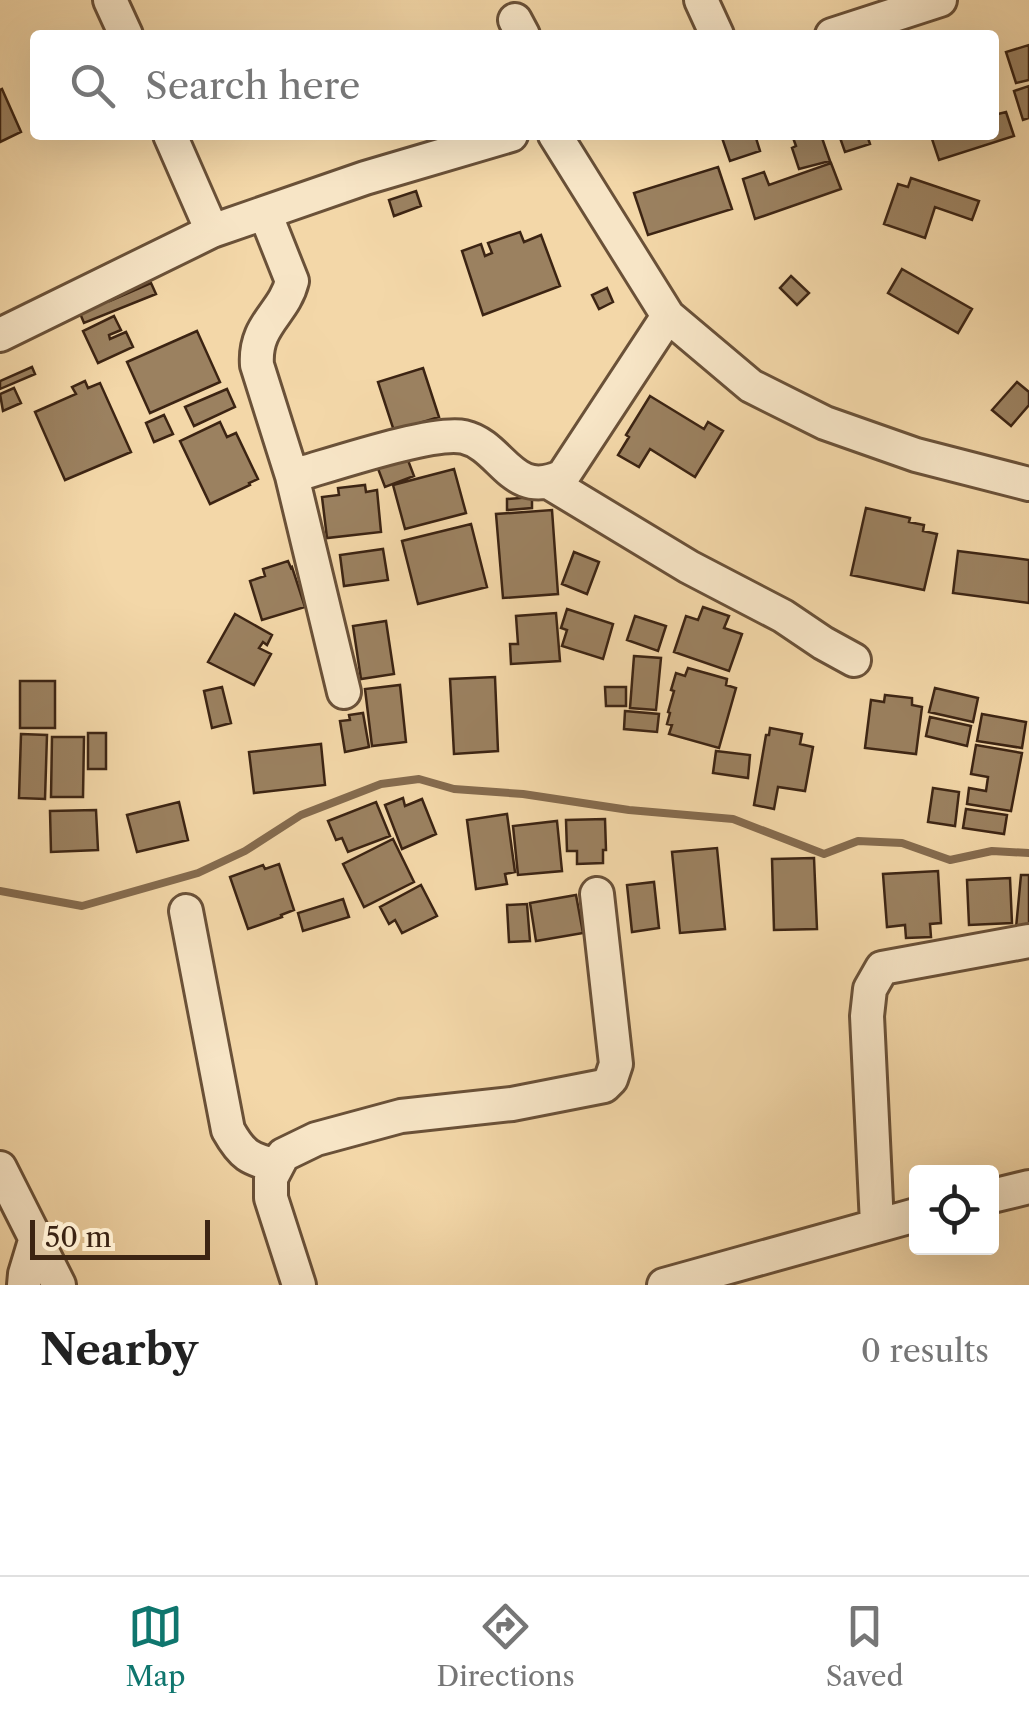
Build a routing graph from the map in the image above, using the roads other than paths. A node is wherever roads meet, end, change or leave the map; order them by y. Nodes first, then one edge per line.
1 (110, 0) edge
2 (701, 0) edge
3 (940, 0) edge
4 (124, 30) edge
5 (715, 30) edge
6 (847, 30) edge
7 (172, 140) edge
8 (494, 140) edge
9 (558, 140) edge
10 (265, 212) junction
11 (212, 231) junction
12 (668, 316) junction
13 (0, 335) edge
14 (292, 476) junction
15 (550, 483) junction
16 (1029, 483) edge
17 (854, 660) dead end
18 (344, 692) dead end
19 (598, 894) dead end
20 (186, 910) dead end
21 (1029, 941) edge
22 (277, 1166) junction
23 (0, 1168) edge
24 (1029, 1187) edge
25 (999, 1194) edge
26 (909, 1217) edge
27 (877, 1224) junction
28 (36, 1241) junction
29 (24, 1285) edge
30 (59, 1285) edge
31 (299, 1285) edge
32 (664, 1285) edge

1 - 4 street
2 - 5 street
3 - 6 street
7 - 11 street
8 - 10 street
9 - 12 street
10 - 11 street
10 - 14 street
11 - 13 street
12 - 15 street
12 - 16 street
14 - 15 street
14 - 18 street
15 - 17 street
19 - 22 street
20 - 22 street
21 - 27 street
22 - 31 street
23 - 28 street
24 - 25 street
26 - 27 street
27 - 32 street
28 - 29 street
28 - 30 street

